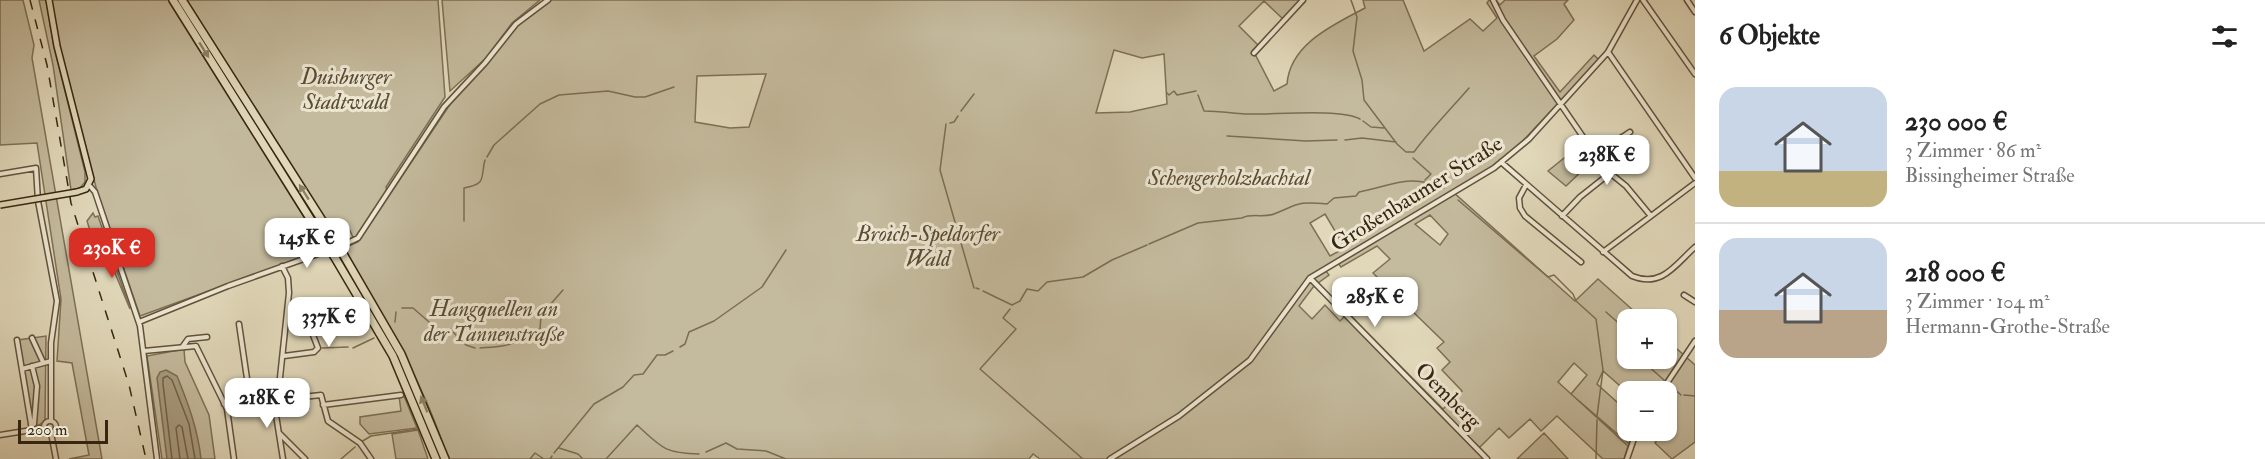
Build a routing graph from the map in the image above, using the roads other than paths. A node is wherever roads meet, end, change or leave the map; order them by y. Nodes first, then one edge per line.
1 (49, 0) edge
2 (173, 0) edge
3 (182, 0) edge
4 (548, 0) edge
5 (1303, 0) edge
6 (1493, 0) edge
7 (1637, 0) edge
8 (1643, 0) edge
9 (1687, 0) edge
10 (1695, 12) edge
11 (1254, 52) dead end
12 (1608, 52) junction
13 (1695, 73) edge
14 (1561, 104) junction
15 (1630, 132) dead end
16 (1622, 137) junction
17 (1633, 153) dead end
18 (1596, 155) junction
19 (1501, 162) junction
20 (0, 174) edge
21 (1609, 174) junction
22 (1695, 180) edge
23 (1526, 185) junction
24 (88, 187) junction
25 (0, 205) edge
26 (1650, 215) junction
27 (1562, 216) junction
28 (1695, 247) edge
29 (1603, 252) junction
30 (1581, 262) dead end
31 (282, 266) junction
32 (1310, 278) junction
33 (1684, 295) dead end
34 (1695, 302) edge
35 (298, 308) dead end
36 (139, 322) junction
37 (239, 324) dead end
38 (207, 337) dead end
39 (32, 338) dead end
40 (17, 340) dead end
41 (1695, 341) edge
42 (183, 346) junction
43 (144, 351) junction
44 (284, 356) junction
45 (51, 361) junction
46 (43, 362) junction
47 (32, 366) junction
48 (22, 369) junction
49 (1668, 381) edge
50 (401, 394) dead end
51 (250, 399) junction
52 (278, 399) junction
53 (224, 404) junction
54 (323, 405) junction
55 (51, 421) junction
56 (31, 428) junction
57 (44, 428) junction
58 (51, 433) junction
59 (279, 433) junction
60 (0, 435) edge
61 (1634, 441) edge
62 (291, 445) junction
63 (281, 447) junction
64 (56, 459) edge
65 (158, 459) edge
66 (234, 459) edge
67 (283, 459) edge
68 (305, 459) edge
69 (371, 459) edge
70 (436, 459) edge
71 (445, 459) edge
72 (1110, 459) edge
73 (1487, 459) edge
74 (1628, 459) edge

1 - 24 main road
2 -> 70 highway, bridge
71 -> 3 highway, bridge
4 - 31 street
5 - 11 street
6 - 14 street
7 - 12 street, Großenbaumer Straße
8 - 13 street
9 - 10 street
12 - 14 street, Großenbaumer Straße
12 - 22 street
14 - 18 street
14 - 19 street, Großenbaumer Straße
15 - 16 street
16 - 17 street
16 - 18 street
18 - 21 street
19 - 23 street
19 - 32 street, Großenbaumer Straße
20 - 45 street
21 - 26 street
21 - 27 street
22 - 26 street
23 - 27 street
23 - 30 street
24 - 25 main road, bridge
24 - 36 street
26 - 29 street
27 - 29 street
28 - 29 street
31 - 36 street
31 - 44 street
32 - 72 street, Großenbaumer Straße
32 - 73 street, Oemberg
33 - 34 street
35 - 44 street
36 - 43 street
37 - 51 street
38 - 42 street
39 - 46 street
40 - 48 street
41 - 49 street
42 - 43 street
42 - 53 street
43 - 65 street
44 - 52 street
45 - 46 street
45 - 55 street
46 - 47 street
47 - 48 street
47 - 56 street
48 - 56 street
50 - 54 street
51 - 52 street
51 - 53 street
52 - 54 street
52 - 59 street
53 - 66 street
54 - 69 street
55 - 57 street
55 - 58 street
56 - 57 street
56 - 60 street
57 - 58 street
58 - 64 street
59 - 62 street
59 - 63 street
61 - 74 street
62 - 63 street
62 - 68 street
63 - 67 street

